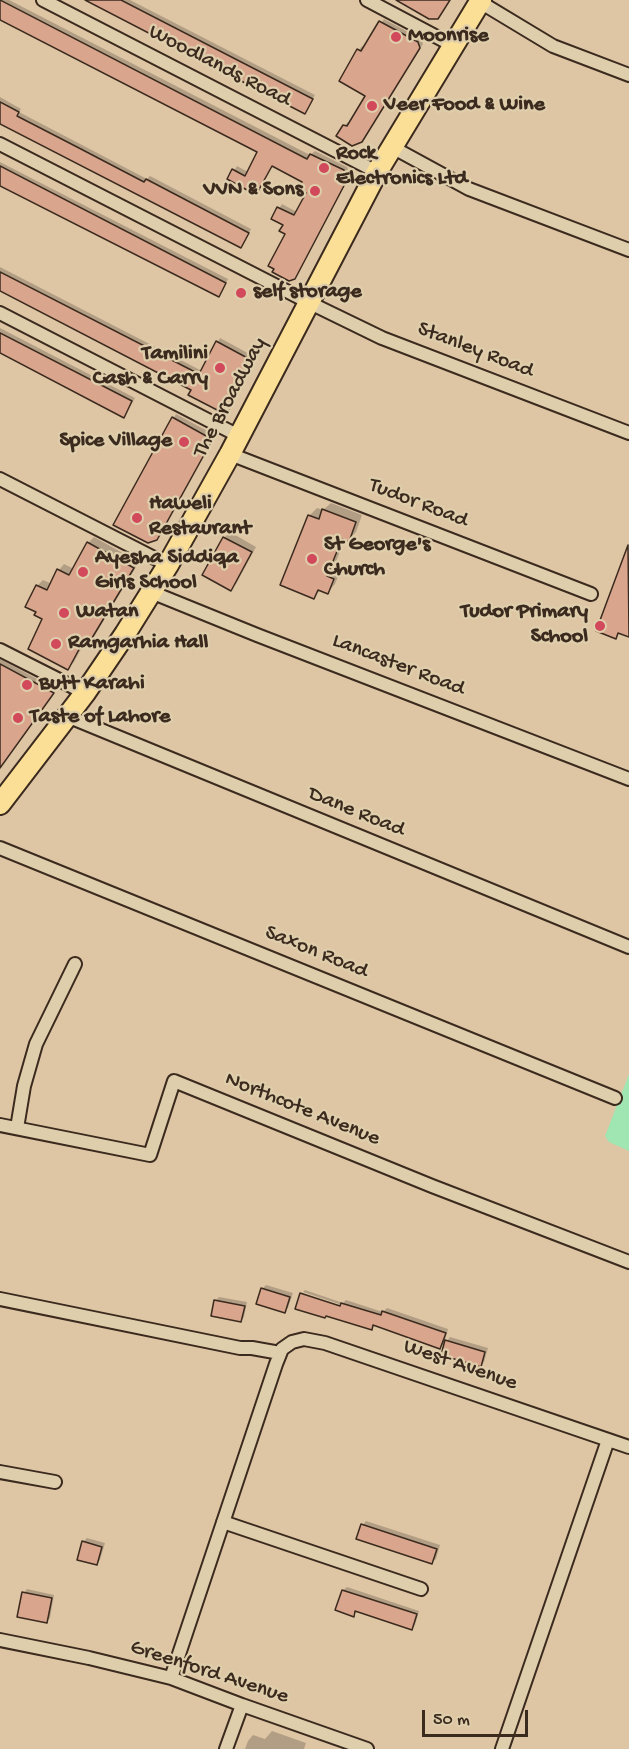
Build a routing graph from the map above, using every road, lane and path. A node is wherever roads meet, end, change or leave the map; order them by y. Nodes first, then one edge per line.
1 (43, 0) edge
2 (367, 0) edge
3 (481, 1) edge
4 (454, 46) junction
5 (629, 75) edge
6 (0, 144) edge
7 (392, 147) junction
8 (377, 172) junction
9 (629, 250) edge
10 (308, 302) junction
11 (0, 313) edge
12 (629, 433) edge
13 (239, 436) junction
14 (230, 454) junction
15 (0, 479) edge
16 (168, 565) junction
17 (152, 592) junction
18 (591, 594) dead end
19 (0, 650) edge
20 (85, 693) junction
21 (67, 716) junction
22 (629, 779) edge
23 (0, 804) edge
24 (0, 848) edge
25 (629, 947) edge
26 (75, 964) dead end
27 (615, 1098) dead end
28 (0, 1125) edge
29 (17, 1128) junction
30 (629, 1262) edge
31 (0, 1299) edge
32 (280, 1353) junction
33 (608, 1440) junction
34 (629, 1447) edge
35 (0, 1472) edge
36 (55, 1482) dead end
37 (223, 1522) junction
38 (421, 1589) dead end
39 (0, 1640) edge
40 (171, 1678) junction
41 (242, 1705) junction
42 (226, 1749) edge
43 (367, 1749) edge
44 (502, 1749) edge

1 - 8 street, Woodlands Road
2 - 4 street
3 - 4 main road, The Broadway
3 - 5 street
4 - 7 main road, The Broadway
6 - 10 street, Stanley Road
7 - 8 main road, The Broadway
7 - 9 street
8 - 10 main road, The Broadway
10 - 12 street, Stanley Road
10 - 13 main road, The Broadway
11 - 13 street
13 - 14 main road, The Broadway
14 - 16 main road, The Broadway
14 - 18 street, Tudor Road
15 - 16 street
16 - 17 main road, The Broadway
17 - 20 main road, The Broadway
17 - 22 street, Lancaster Road
19 - 20 street
20 - 21 main road, The Broadway
21 - 23 main road, The Broadway
21 - 25 street, Dane Road
24 - 27 street, Saxon Road
26 - 29 street
28 - 29 street, Northcote Avenue
29 - 30 street, Northcote Avenue
31 - 32 street
32 - 33 street, West Avenue
32 - 37 street
33 - 34 street, West Avenue
33 - 44 street
35 - 36 street
37 - 38 street
37 - 40 street
39 - 40 street, Greenford Avenue
40 - 41 street, Greenford Avenue
41 - 42 street
41 - 43 street, Greenford Avenue

